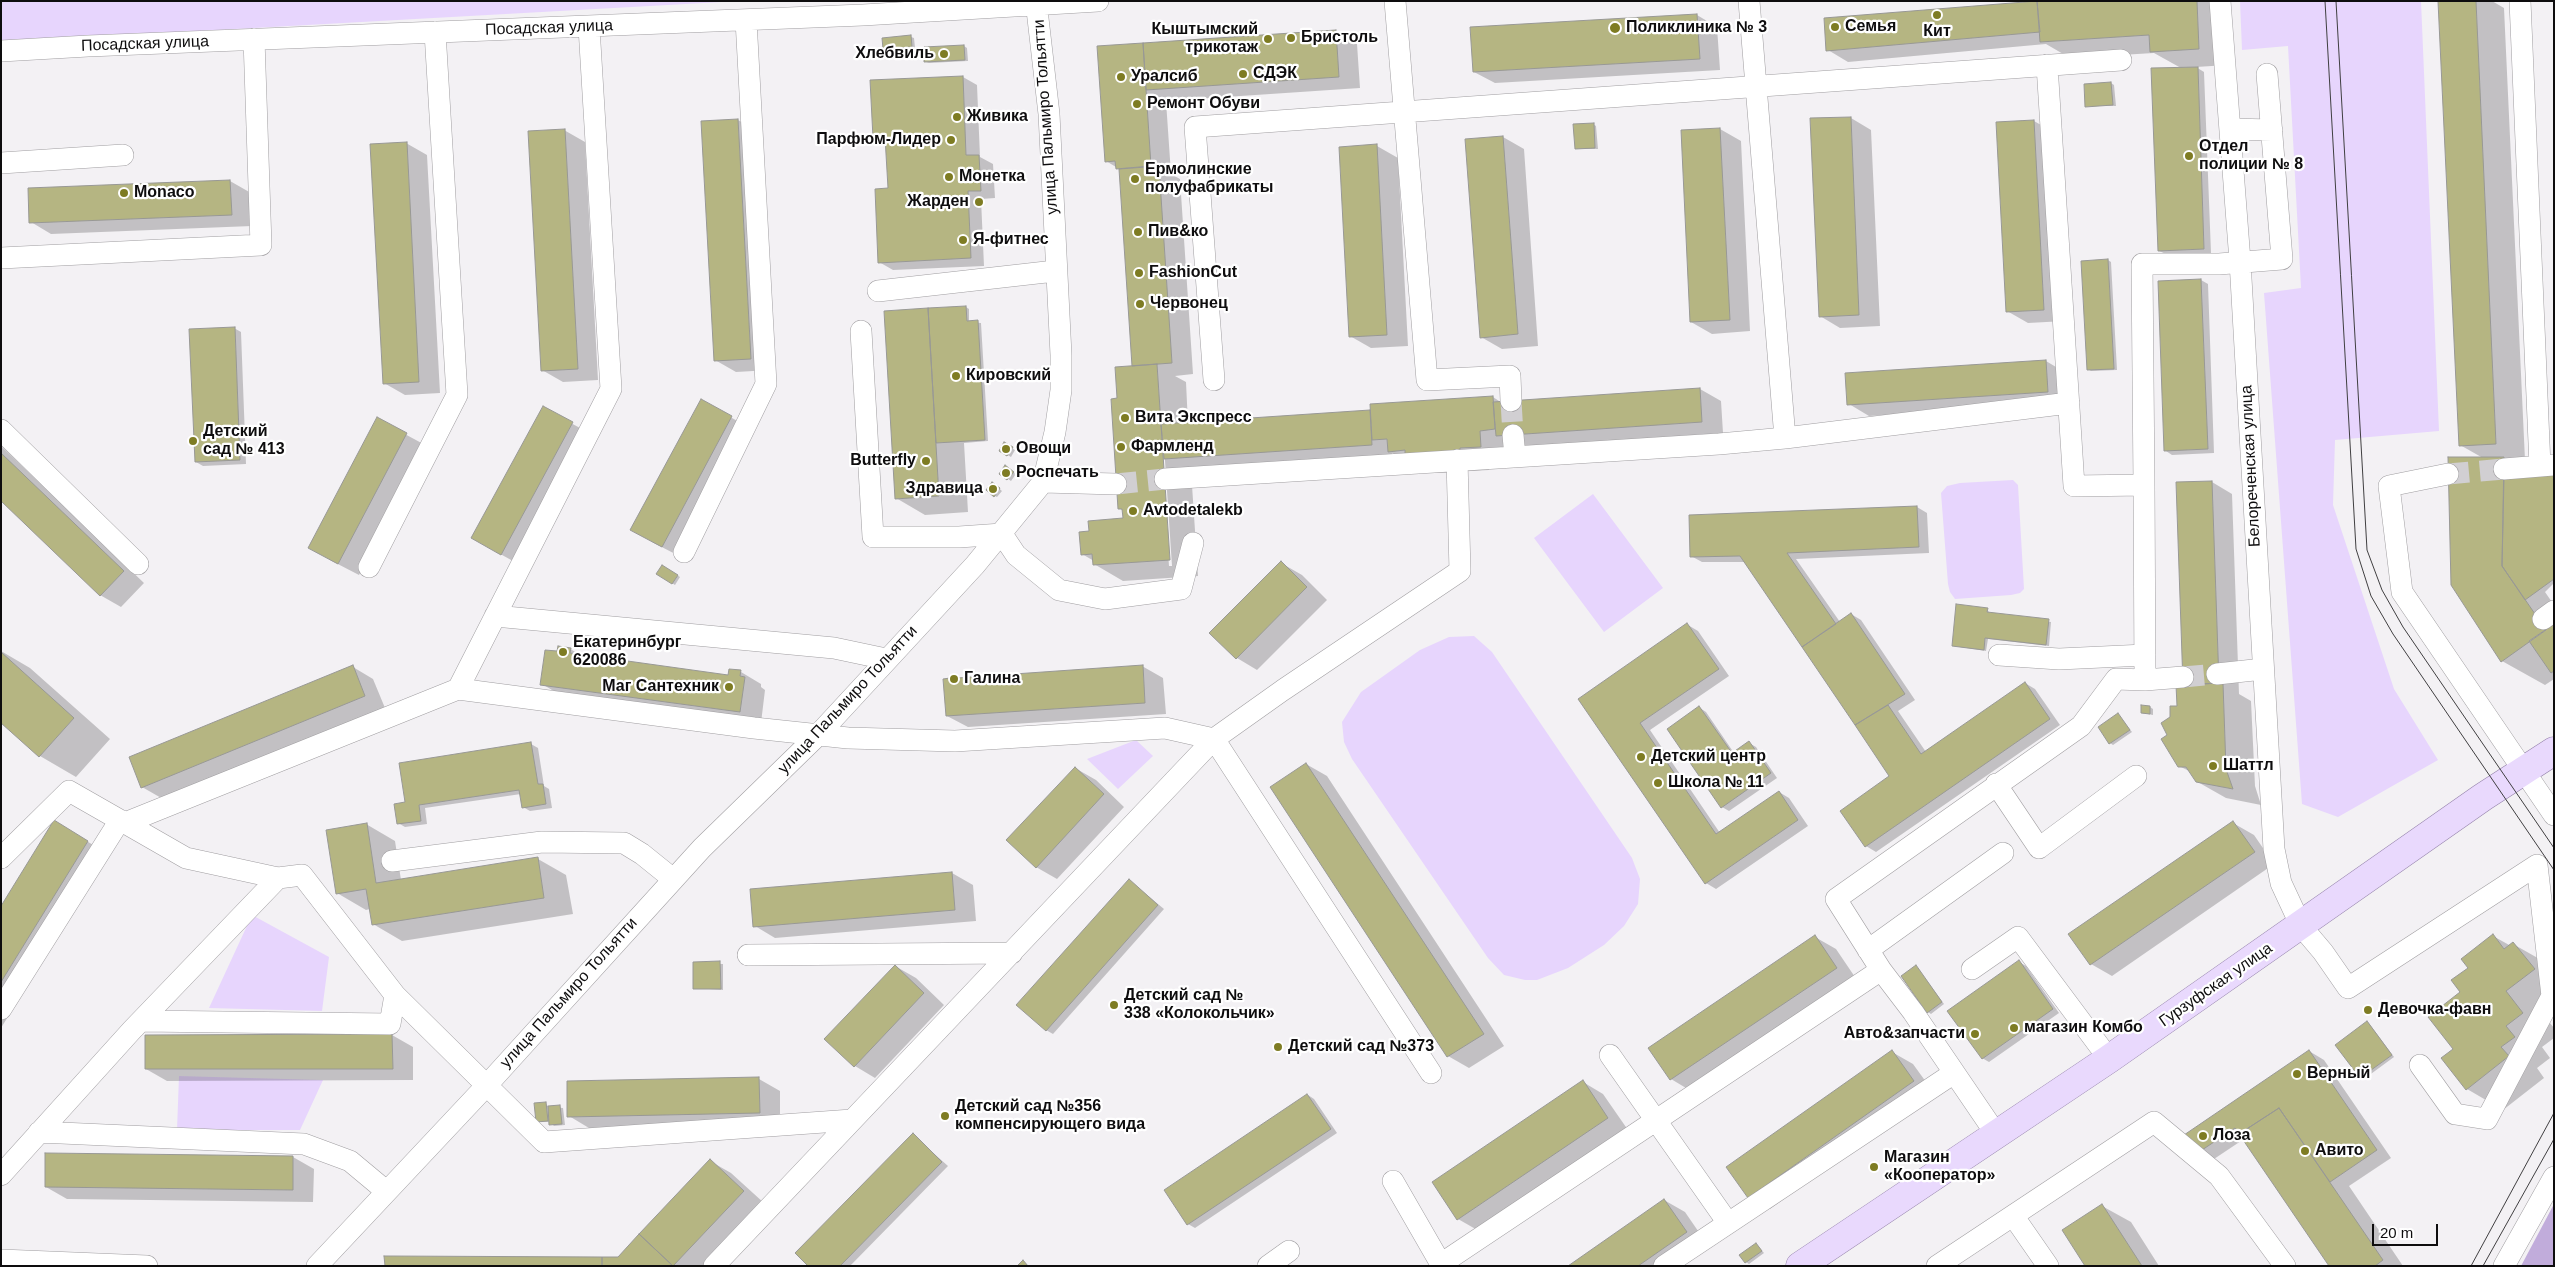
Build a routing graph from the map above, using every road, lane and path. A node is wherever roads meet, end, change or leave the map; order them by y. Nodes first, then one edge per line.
1 (1098, 1) edge
2 (1395, 1) edge
3 (1749, 1) edge
4 (2220, 1) edge
5 (2520, 1) edge
6 (1036, 3) edge
7 (746, 20) junction
8 (589, 27) junction
9 (435, 32) junction
10 (254, 39) junction
11 (1, 51) edge
12 (2121, 60) dead end
13 (2047, 66) junction
14 (2268, 74) dead end
15 (1756, 87) junction
16 (1404, 112) junction
17 (2230, 130) junction
18 (2272, 130) junction
19 (123, 155) dead end
20 (1, 163) edge
21 (1, 258) edge
22 (2240, 261) junction
23 (1055, 272) junction
24 (878, 291) dead end
25 (862, 331) dead end
26 (1214, 380) dead end
27 (1511, 401) tunnel mouth
28 (2069, 403) junction
29 (1, 430) edge
30 (1514, 435) tunnel mouth
31 (1785, 438) junction
32 (1515, 457) junction
33 (1457, 460) junction
34 (2547, 465) edge
35 (2504, 469) tunnel mouth
36 (2448, 474) tunnel mouth
37 (1165, 479) tunnel mouth
38 (1043, 482) junction
39 (1116, 484) tunnel mouth
40 (2144, 484) junction
41 (1002, 534) junction
42 (1193, 543) dead end
43 (684, 552) dead end
44 (138, 564) dead end
45 (369, 567) dead end
46 (495, 616) junction
47 (1999, 654) dead end
48 (2145, 655) junction
49 (886, 659) junction
50 (2263, 669) junction
51 (2217, 674) tunnel mouth
52 (2183, 677) tunnel mouth
53 (2145, 680) junction
54 (458, 689) junction
55 (817, 736) junction
56 (1214, 739) junction
57 (2554, 751) edge
58 (2523, 770) junction
59 (2136, 776) dead end
60 (1996, 784) junction
61 (2554, 815) edge
62 (123, 822) junction
63 (2002, 852) dead end
64 (1, 858) edge
65 (392, 861) dead end
66 (278, 878) junction
67 (673, 879) junction
68 (2301, 926) junction
69 (1868, 950) junction
70 (1012, 952) junction
71 (748, 955) dead end
72 (1972, 969) dead end
73 (1881, 970) junction
74 (394, 995) junction
75 (1, 1009) edge
76 (141, 1020) junction
77 (1610, 1055) dead end
78 (2109, 1059) junction
79 (2420, 1065) dead end
80 (1431, 1073) dead end
81 (1954, 1073) junction
82 (487, 1085) junction
83 (852, 1120) junction
84 (1656, 1121) junction
85 (39, 1132) junction
86 (1996, 1134) junction
87 (1, 1175) edge
88 (2554, 1177) edge
89 (1393, 1181) dead end
90 (386, 1191) junction
91 (2014, 1217) junction
92 (1728, 1223) junction
93 (1289, 1251) dead end
94 (1, 1260) edge
95 (1442, 1265) edge
96 (147, 1266) edge
97 (317, 1266) edge
98 (714, 1266) edge
99 (1268, 1266) edge
100 (1664, 1266) edge
101 (1800, 1266) edge
102 (1937, 1266) edge
103 (2048, 1266) edge
104 (2284, 1266) edge
105 (2504, 1266) edge

1 - 6 street, Посадская улица
2 - 16 street
3 - 15 street
4 - 17 street, Белореченская улица
5 - 34 street
6 - 7 street, Посадская улица
6 - 23 street, улица Пальмиро Тольятти
7 - 8 street, Посадская улица
7 - 43 street
8 - 9 street, Посадская улица
8 - 46 street
9 - 10 street, Посадская улица
9 - 45 street
10 - 11 street, Посадская улица
10 - 21 street
12 - 13 street
13 - 15 street
13 - 28 street
14 - 18 street
15 - 16 street
15 - 31 street
16 - 26 street
16 - 27 street
17 - 18 street
17 - 22 street, Белореченская улица
18 - 22 street
19 - 20 street
22 - 40 street
22 - 50 street, Белореченская улица
23 - 24 street
23 - 38 street, улица Пальмиро Тольятти
25 - 41 street
28 - 31 street
28 - 40 street
29 - 44 street
30 - 32 street
31 - 32 street
32 - 33 street
33 - 37 street
33 - 56 street
34 - 35 street
36 - 58 street
38 - 39 street
38 - 41 street, улица Пальмиро Тольятти
40 - 48 street
41 - 42 street
41 - 49 street, улица Пальмиро Тольятти
46 - 49 street
46 - 54 street
47 - 48 street
48 - 53 street
49 - 55 street, улица Пальмиро Тольятти
50 - 51 street
50 - 68 street, Белореченская улица
52 - 53 street
53 - 60 street
54 - 55 street
54 - 62 street
55 - 56 street
55 - 67 street, улица Пальмиро Тольятти
56 - 70 street
56 - 80 street
57 - 58 main road, Гурзуфская улица
58 - 61 street
58 - 68 main road, Гурзуфская улица
59 - 60 street
60 - 69 street
62 - 64 street
62 - 66 street
62 - 75 street
63 - 69 street
65 - 67 street
66 - 74 street
66 - 76 street
67 - 82 street, улица Пальмиро Тольятти
68 - 78 main road, Гурзуфская улица
68 - 79 street, Белореченская улица
69 - 73 street
70 - 71 street
70 - 83 street
72 - 78 street
73 - 81 street
73 - 84 street
74 - 76 street
74 - 82 street
76 - 85 street
77 - 84 street
78 - 86 main road, Гурзуфская улица
81 - 86 street
81 - 92 street
82 - 83 street
82 - 90 street, улица Пальмиро Тольятти
83 - 98 street
84 - 92 street
84 - 95 street
85 - 87 street
85 - 90 street
86 - 101 main road, Гурзуфская улица
88 - 105 street
89 - 95 street
90 - 97 street, улица Пальмиро Тольятти
91 - 102 street
91 - 103 street
91 - 104 street
92 - 100 street
93 - 99 street
94 - 96 street

